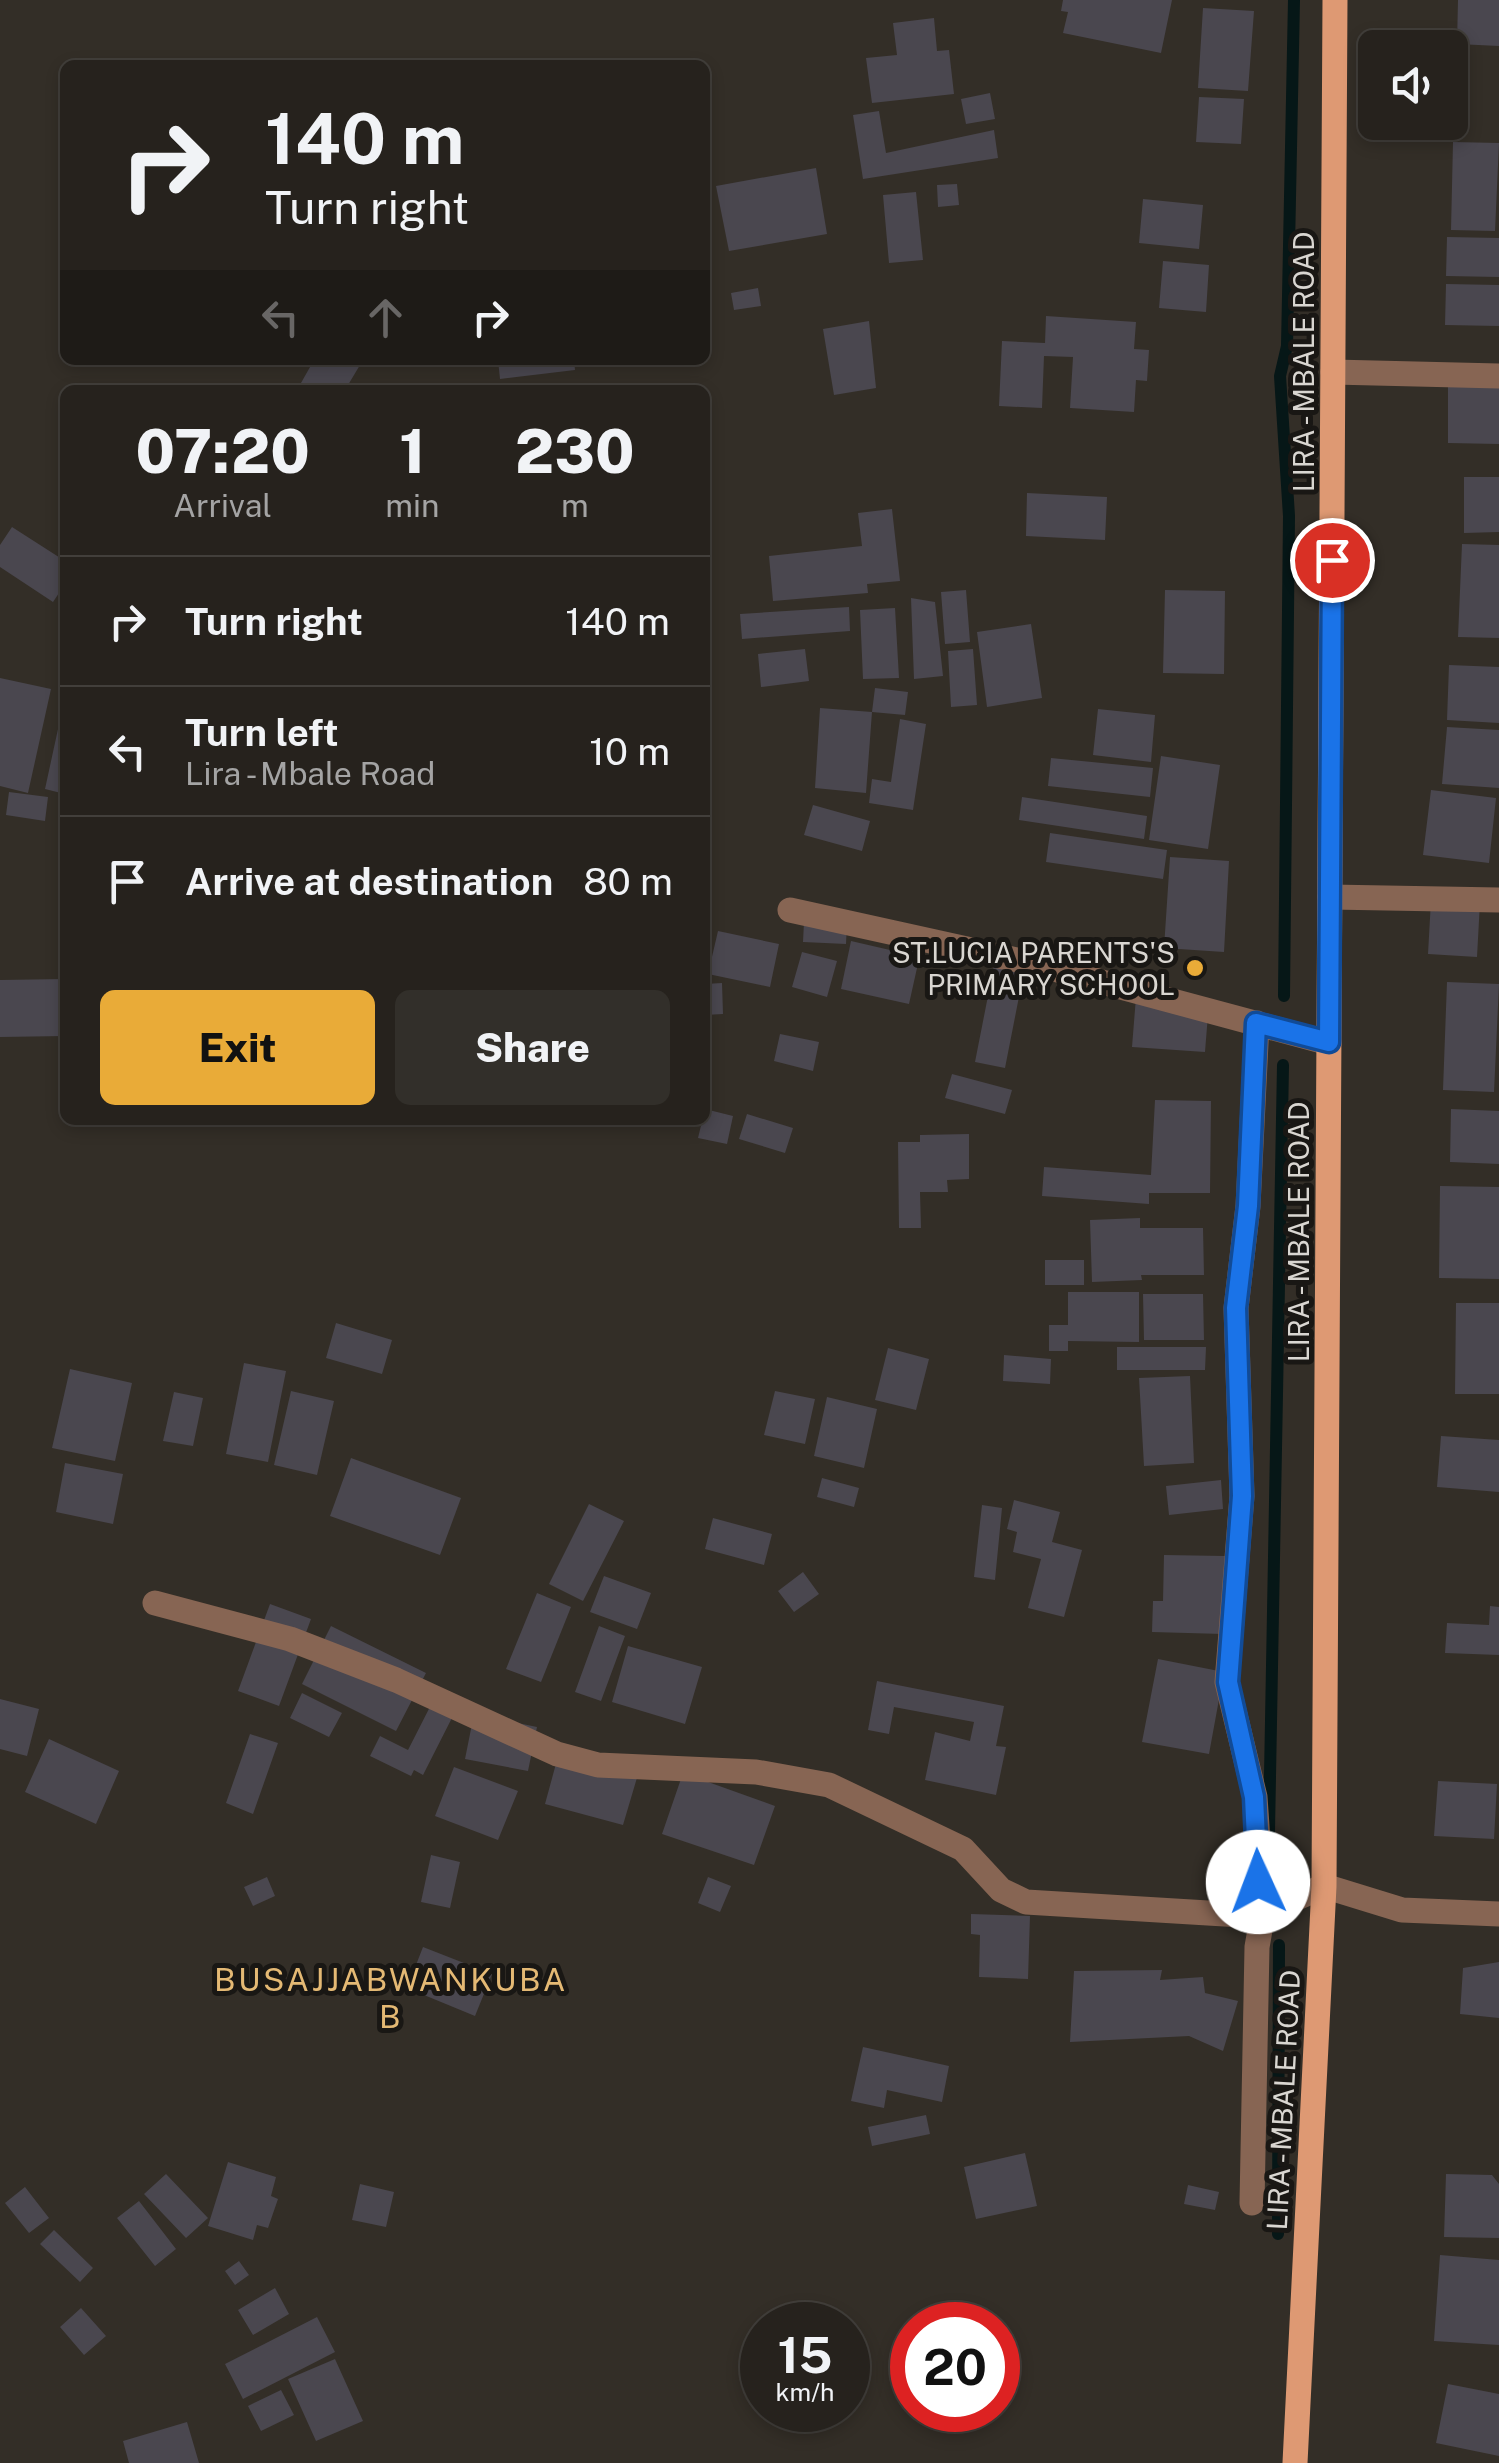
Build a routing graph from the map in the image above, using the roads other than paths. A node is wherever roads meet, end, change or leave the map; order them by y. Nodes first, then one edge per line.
1 (1335, 0) edge
2 (1333, 372) junction
3 (1499, 376) edge
4 (1330, 897) junction
5 (1499, 900) edge
6 (790, 910) dead end
7 (1256, 1023) junction
8 (1329, 1042) junction
9 (155, 1602) dead end
10 (1324, 1886) junction
11 (1263, 1913) junction
12 (1499, 1914) edge
13 (1252, 2203) dead end
14 (1295, 2463) edge

1 - 2 main road, LIRA - MBALE ROAD
2 - 3 street
2 - 4 main road, LIRA - MBALE ROAD
4 - 5 street
4 - 8 main road, LIRA - MBALE ROAD
6 - 7 street
7 - 8 street
7 - 11 street
8 - 10 main road, LIRA - MBALE ROAD
9 - 11 street
10 - 11 street
10 - 12 street
10 - 14 main road, LIRA - MBALE ROAD
11 - 13 street

